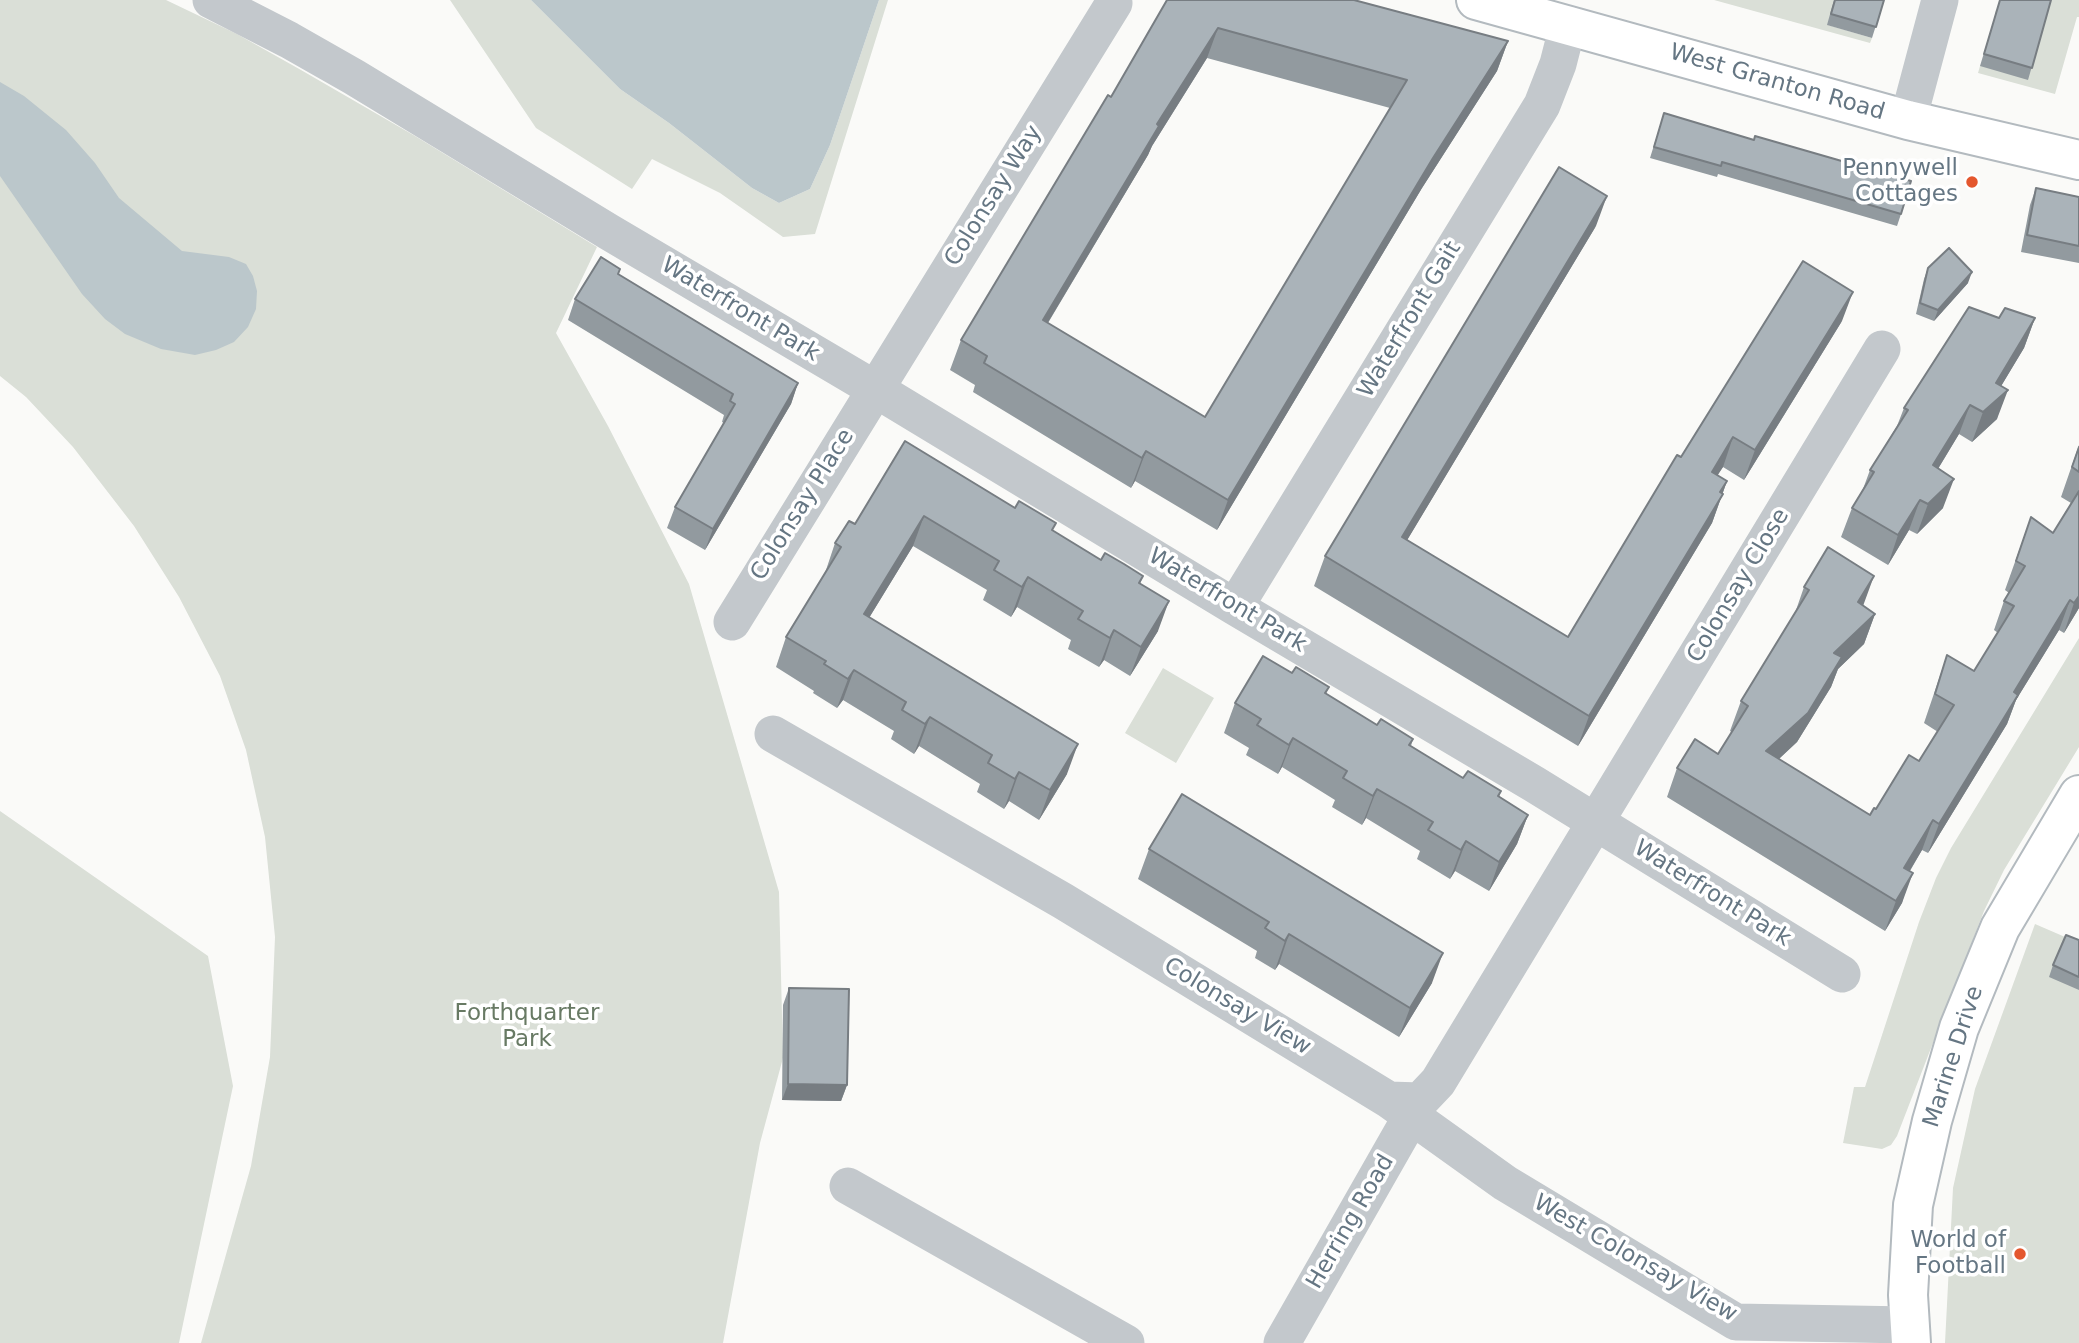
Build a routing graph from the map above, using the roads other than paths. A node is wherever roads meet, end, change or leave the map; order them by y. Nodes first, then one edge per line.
1 (211, 0) edge
2 (1476, 0) edge
3 (1940, 0) edge
4 (1114, 3) dead end
5 (1569, 25) junction
6 (1908, 120) junction
7 (2079, 160) edge
8 (1882, 349) dead end
9 (875, 389) junction
10 (1235, 607) junction
11 (732, 622) dead end
12 (773, 734) dead end
13 (2079, 795) edge
14 (1595, 822) junction
15 (1842, 974) dead end
16 (1407, 1106) junction
17 (849, 1185) dead end
18 (1911, 1334) edge
19 (1126, 1343) edge
20 (1282, 1343) edge

1 - 9 street, Waterfront Park
2 - 5 street, West Granton Road
3 - 6 street
4 - 9 street, Colonsay Way
5 - 6 street, West Granton Road
5 - 10 street, Waterfront Gait
6 - 7 street, West Granton Road
8 - 14 street, Colonsay Close
9 - 10 street, Waterfront Park
9 - 11 street, Colonsay Place
10 - 14 street, Waterfront Park
12 - 16 street, Colonsay View
13 - 18 street, Marine Drive
14 - 15 street, Waterfront Park
14 - 16 street
16 - 18 street, West Colonsay View
16 - 20 street, Herring Road
17 - 19 street

